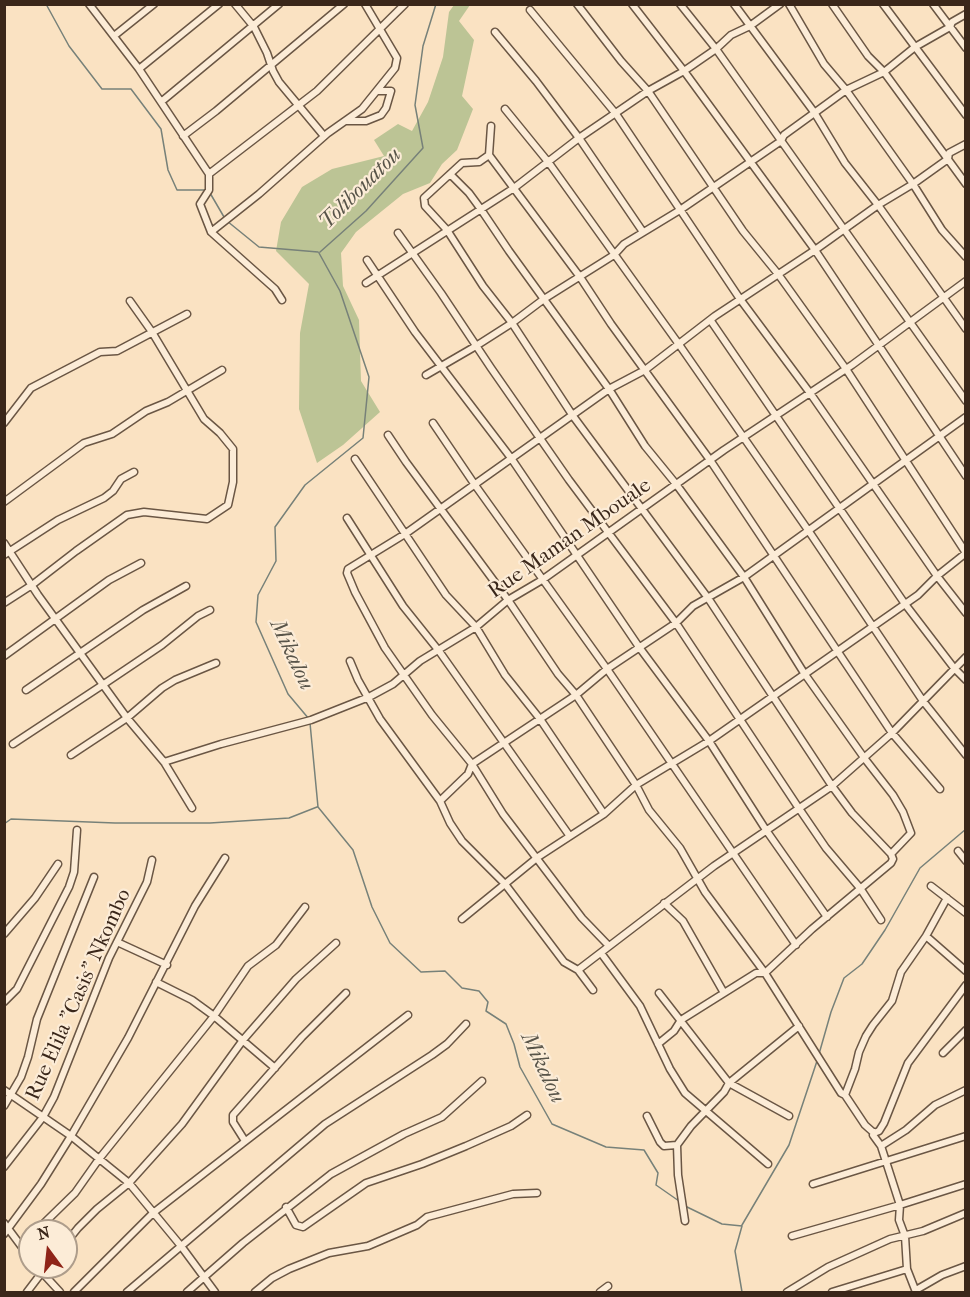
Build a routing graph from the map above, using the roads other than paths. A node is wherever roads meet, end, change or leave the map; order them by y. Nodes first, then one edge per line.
1 (89, 4) edge
2 (154, 4) edge
3 (219, 4) edge
4 (235, 4) edge
5 (279, 4) edge
6 (344, 4) edge
7 (365, 4) edge
8 (405, 4) edge
9 (577, 4) edge
10 (632, 4) edge
11 (680, 4) edge
12 (734, 4) edge
13 (780, 4) edge
14 (789, 4) edge
15 (832, 4) edge
16 (884, 4) edge
17 (933, 4) edge
18 (530, 10) dead end
19 (966, 14) edge
20 (750, 26) junction
21 (254, 27) junction
22 (950, 27) junction
23 (381, 30) junction
24 (495, 32) dead end
25 (114, 36) junction
26 (915, 47) junction
27 (966, 48) edge
28 (716, 49) junction
29 (270, 66) junction
30 (139, 69) junction
31 (684, 71) junction
32 (884, 72) junction
33 (846, 90) junction
34 (377, 91) junction
35 (648, 91) junction
36 (161, 102) junction
37 (299, 106) junction
38 (505, 109) dead end
39 (814, 112) junction
40 (616, 114) junction
41 (966, 115) edge
42 (346, 121) junction
43 (491, 126) dead end
44 (183, 136) junction
45 (324, 136) junction
46 (579, 138) junction
47 (781, 141) junction
48 (966, 144) edge
49 (489, 155) junction
50 (948, 159) junction
51 (549, 163) junction
52 (749, 163) junction
53 (209, 174) junction
54 (450, 174) junction
55 (913, 184) junction
56 (966, 184) edge
57 (713, 186) junction
58 (514, 188) junction
59 (878, 205) junction
60 (480, 208) junction
61 (680, 210) junction
62 (844, 229) junction
63 (447, 230) junction
64 (211, 232) junction
65 (643, 232) junction
66 (398, 233) dead end
67 (815, 250) junction
68 (412, 252) junction
69 (614, 255) junction
70 (966, 257) edge
71 (367, 260) dead end
72 (377, 274) junction
73 (778, 274) junction
74 (580, 277) junction
75 (966, 281) edge
76 (366, 283) dead end
77 (945, 297) junction
78 (544, 299) junction
79 (740, 299) junction
80 (282, 300) dead end
81 (130, 301) dead end
82 (187, 314) dead end
83 (711, 321) junction
84 (910, 322) junction
85 (512, 323) junction
86 (966, 329) edge
87 (152, 332) junction
88 (678, 343) junction
89 (476, 346) junction
90 (878, 346) junction
91 (442, 366) junction
92 (645, 369) junction
93 (846, 369) junction
94 (222, 370) dead end
95 (426, 375) dead end
96 (609, 389) junction
97 (188, 390) junction
98 (810, 393) junction
99 (966, 402) edge
100 (573, 416) junction
101 (776, 416) junction
102 (966, 417) edge
103 (4, 423) edge
104 (434, 423) dead end
105 (388, 435) dead end
106 (939, 436) junction
107 (541, 438) junction
108 (742, 438) junction
109 (511, 458) junction
110 (355, 459) dead end
111 (710, 460) junction
112 (906, 460) junction
113 (134, 472) dead end
114 (966, 476) edge
115 (874, 483) junction
116 (676, 484) junction
117 (475, 485) junction
118 (4, 502) edge
119 (840, 507) junction
120 (441, 508) junction
121 (642, 509) junction
122 (347, 518) dead end
123 (808, 530) junction
124 (405, 534) junction
125 (610, 534) junction
126 (4, 543) edge
127 (7, 553) edge
128 (966, 553) edge
129 (372, 554) junction
130 (775, 554) junction
131 (576, 556) junction
132 (141, 563) dead end
133 (937, 576) junction
134 (744, 577) junction
135 (542, 580) junction
136 (32, 585) junction
137 (186, 586) dead end
138 (708, 598) junction
139 (508, 600) junction
140 (4, 603) edge
141 (905, 604) junction
142 (210, 610) dead end
143 (966, 613) edge
144 (55, 619) junction
145 (676, 623) junction
146 (476, 627) junction
147 (872, 627) junction
148 (639, 647) junction
149 (837, 650) junction
150 (439, 651) junction
151 (81, 653) junction
152 (4, 656) edge
153 (966, 657) edge
154 (350, 661) dead end
155 (216, 663) dead end
156 (954, 668) junction
157 (608, 669) junction
158 (804, 674) junction
159 (405, 675) junction
160 (966, 680) edge
161 (104, 684) junction
162 (26, 690) dead end
163 (576, 695) junction
164 (771, 696) junction
165 (369, 697) junction
166 (922, 701) junction
167 (127, 718) junction
168 (540, 719) junction
169 (740, 720) junction
170 (892, 733) junction
171 (710, 741) junction
172 (505, 743) junction
173 (13, 744) dead end
174 (71, 755) dead end
175 (966, 755) edge
176 (865, 759) junction
177 (164, 762) junction
178 (472, 764) junction
179 (672, 765) junction
180 (636, 785) junction
181 (832, 786) junction
182 (940, 789) dead end
183 (440, 801) junction
184 (798, 807) junction
185 (192, 808) dead end
186 (604, 814) junction
187 (77, 830) dead end
188 (766, 830) junction
189 (569, 835) junction
190 (958, 851) dead end
191 (732, 852) junction
192 (891, 854) junction
193 (538, 857) junction
194 (225, 858) dead end
195 (152, 860) dead end
196 (966, 861) edge
197 (58, 864) dead end
198 (94, 877) dead end
199 (696, 878) junction
200 (505, 884) junction
201 (931, 886) dead end
202 (860, 888) junction
203 (947, 898) junction
204 (664, 903) junction
205 (305, 907) dead end
206 (966, 912) edge
207 (827, 917) junction
208 (462, 919) dead end
209 (881, 920) dead end
210 (4, 933) edge
211 (926, 936) junction
212 (117, 942) junction
213 (336, 943) dead end
214 (796, 945) junction
215 (609, 946) junction
216 (600, 953) junction
217 (167, 965) junction
218 (578, 970) junction
219 (966, 970) edge
220 (765, 973) junction
221 (156, 982) junction
222 (966, 984) edge
223 (593, 990) dead end
224 (346, 993) dead end
225 (659, 993) dead end
226 (724, 993) junction
227 (4, 1002) edge
228 (408, 1015) dead end
229 (214, 1016) junction
230 (681, 1020) junction
231 (466, 1024) dead end
232 (799, 1026) junction
233 (966, 1030) edge
234 (243, 1040) junction
235 (658, 1044) junction
236 (943, 1053) dead end
237 (275, 1068) junction
238 (482, 1081) dead end
239 (729, 1083) junction
240 (4, 1090) edge
241 (966, 1090) edge
242 (11, 1095) junction
243 (845, 1095) junction
244 (4, 1106) edge
245 (706, 1111) junction
246 (526, 1115) dead end
247 (647, 1116) dead end
248 (789, 1116) dead end
249 (43, 1117) junction
250 (874, 1133) junction
251 (71, 1136) junction
252 (966, 1136) edge
253 (245, 1141) junction
254 (677, 1145) junction
255 (881, 1146) junction
256 (99, 1159) junction
257 (886, 1160) junction
258 (768, 1164) dead end
259 (4, 1167) edge
260 (129, 1183) junction
261 (813, 1184) dead end
262 (966, 1184) edge
263 (537, 1193) dead end
264 (900, 1205) junction
265 (286, 1207) junction
266 (153, 1213) junction
267 (966, 1213) edge
268 (49, 1219) edge
269 (685, 1221) dead end
270 (6, 1228) edge
271 (78, 1230) edge
272 (792, 1236) dead end
273 (904, 1236) junction
274 (18, 1242) edge
275 (181, 1246) junction
276 (966, 1266) edge
277 (907, 1269) junction
278 (205, 1276) junction
279 (37, 1279) edge
280 (46, 1279) edge
281 (608, 1286) dead end
282 (916, 1291) edge
283 (27, 1293) edge
284 (60, 1293) edge
285 (74, 1293) edge
286 (127, 1293) edge
287 (187, 1293) edge
288 (215, 1293) edge
289 (255, 1293) edge
290 (600, 1293) edge
291 (787, 1293) edge
292 (832, 1293) edge

1 - 25 street
2 - 25 street
3 - 30 street
4 - 21 street
5 - 21 street
6 - 29 street
7 - 23 street
8 - 23 street
9 - 35 street
10 - 31 street
11 - 28 street
12 - 20 street
13 - 20 street
14 - 33 street
15 - 32 street
16 - 26 street
17 - 22 street
18 - 40 street
19 - 22 street
20 - 28 street
20 - 39 street
21 - 29 street
21 - 36 street
22 - 26 street
22 - 27 street
23 - 34 street
23 - 37 street
24 - 46 street
25 - 30 street
26 - 32 street
26 - 41 street
28 - 31 street
28 - 47 street
29 - 37 street
29 - 44 street
30 - 36 street
31 - 35 street
31 - 52 street
32 - 33 street
32 - 50 street
33 - 39 street
33 - 55 street
34 - 42 street
34 - 42 street
35 - 40 street
35 - 57 street
36 - 44 street
37 - 45 street
37 - 53 street
38 - 51 street
39 - 47 street
39 - 59 street
40 - 46 street
40 - 61 street
42 - 45 street
43 - 49 street
44 - 53 street
45 - 64 street
46 - 51 street
46 - 65 street
47 - 52 street
47 - 62 street
48 - 50 street
49 - 54 street
49 - 58 street
50 - 55 street
50 - 56 street
51 - 58 street
51 - 69 street
52 - 57 street
52 - 67 street
53 - 64 street
54 - 60 street
54 - 63 street
55 - 59 street
55 - 70 street
57 - 61 street
57 - 73 street
58 - 60 street
58 - 74 street
59 - 62 street
59 - 77 street
60 - 63 street
60 - 78 street
61 - 65 street
61 - 79 street
62 - 67 street
62 - 84 street
63 - 68 street
63 - 85 street
64 - 80 street
65 - 69 street
66 - 68 street
67 - 73 street
67 - 90 street
68 - 72 street
68 - 89 street
69 - 74 street
69 - 88 street
71 - 72 street
72 - 76 street
72 - 91 street
73 - 79 street
73 - 93 street
74 - 78 street
74 - 92 street
75 - 77 street, Rue Maman Mbouale
77 - 84 street, Rue Maman Mbouale
77 - 86 street
78 - 85 street
78 - 96 street
79 - 83 street
79 - 98 street
81 - 87 street
82 - 87 street
83 - 88 street
83 - 101 street
84 - 90 street, Rue Maman Mbouale
84 - 99 street
85 - 89 street
85 - 100 street
87 - 97 street
87 - 103 street
88 - 92 street
88 - 108 street
89 - 91 street
89 - 107 street
90 - 93 street, Rue Maman Mbouale
90 - 106 street
91 - 95 street
91 - 109 street
92 - 96 street
92 - 111 street
93 - 98 street, Rue Maman Mbouale
93 - 112 street
94 - 97 street
96 - 100 street
96 - 116 street
97 - 118 street
97 - 136 street
98 - 101 street, Rue Maman Mbouale
98 - 115 street
100 - 107 street
100 - 121 street
101 - 108 street, Rue Maman Mbouale
101 - 119 street
102 - 106 street
104 - 117 street
105 - 120 street
106 - 112 street
106 - 114 street
107 - 109 street
107 - 125 street
108 - 111 street, Rue Maman Mbouale
108 - 123 street
109 - 117 street
109 - 131 street
110 - 124 street
111 - 116 street, Rue Maman Mbouale
111 - 130 street
112 - 115 street
112 - 128 street
113 - 127 street
115 - 119 street
115 - 133 street
116 - 121 street, Rue Maman Mbouale
116 - 134 street
117 - 120 street
117 - 135 street
119 - 123 street
119 - 141 street
120 - 124 street
120 - 139 street
121 - 125 street, Rue Maman Mbouale
121 - 138 street
122 - 129 street
123 - 130 street
123 - 147 street
124 - 129 street
124 - 146 street
125 - 131 street, Rue Maman Mbouale
125 - 145 street
126 - 127 street
127 - 136 street
128 - 133 street
129 - 150 street
129 - 159 street
130 - 134 street
130 - 149 street
131 - 135 street, Rue Maman Mbouale
131 - 148 street
132 - 144 street
133 - 141 street
133 - 143 street
134 - 138 street
134 - 158 street
135 - 139 street, Rue Maman Mbouale
135 - 157 street
136 - 140 street
136 - 144 street
137 - 151 street
138 - 145 street
138 - 164 street
139 - 146 street, Rue Maman Mbouale
139 - 163 street
141 - 147 street
141 - 156 street
142 - 161 street
144 - 151 street
144 - 152 street
145 - 148 street
145 - 169 street
146 - 150 street, Rue Maman Mbouale
146 - 168 street
147 - 149 street
147 - 166 street
148 - 157 street
148 - 171 street
149 - 158 street
149 - 170 street
150 - 159 street, Rue Maman Mbouale
150 - 172 street
151 - 161 street
151 - 162 street
153 - 156 street
154 - 165 street
155 - 167 street
156 - 160 street
156 - 166 street
157 - 163 street
157 - 179 street
158 - 164 street
158 - 176 street
159 - 165 street, Rue Maman Mbouale
159 - 178 street
161 - 167 street
161 - 173 street
163 - 168 street
163 - 180 street
164 - 169 street
164 - 181 street
165 - 177 street, Rue Maman Mbouale
165 - 183 street
166 - 170 street
166 - 175 street
167 - 174 street
167 - 177 street
168 - 172 street
168 - 186 street
169 - 171 street
169 - 184 street
170 - 176 street
170 - 182 street
171 - 179 street
171 - 188 street
172 - 178 street
172 - 189 street
176 - 181 street
176 - 192 street
177 - 185 street
178 - 183 street
178 - 193 street
179 - 180 street
179 - 191 street
180 - 186 street
180 - 199 street
181 - 184 street
181 - 192 street
183 - 200 street
184 - 188 street
184 - 202 street
186 - 189 street
187 - 227 street
188 - 191 street
188 - 207 street
189 - 193 street
190 - 196 street
191 - 199 street
191 - 214 street
192 - 202 street
193 - 200 street
193 - 215 street
194 - 217 street
195 - 212 street, Rue Elila "Casis" Nkombo
197 - 210 street
198 - 242 street
199 - 204 street
199 - 220 street
200 - 208 street
200 - 218 street
201 - 203 street
202 - 207 street
202 - 209 street
203 - 206 street
203 - 211 street
204 - 215 street
204 - 226 street
205 - 229 street
207 - 214 street
211 - 219 street
211 - 243 street
212 - 217 street
212 - 249 street, Rue Elila "Casis" Nkombo
213 - 234 street
214 - 220 street
215 - 216 street
216 - 218 street
216 - 235 street
217 - 221 street
218 - 223 street
220 - 226 street
220 - 232 street
221 - 229 street
221 - 251 street
222 - 250 street
224 - 237 street
225 - 230 street
226 - 230 street
228 - 253 street
229 - 234 street
229 - 256 street
230 - 235 street
230 - 239 street
231 - 275 street
232 - 239 street
232 - 243 street
233 - 236 street
234 - 237 street
234 - 260 street
235 - 245 street
237 - 253 street
238 - 265 street
239 - 245 street
239 - 248 street
240 - 242 street
241 - 255 street
242 - 244 street
242 - 249 street
243 - 250 street
245 - 254 street
245 - 258 street
246 - 265 street
247 - 254 street
249 - 251 street
249 - 259 street, Rue Elila "Casis" Nkombo
250 - 255 street
251 - 256 street
251 - 270 street
252 - 257 street
253 - 266 street
254 - 269 street
255 - 257 street
256 - 260 street
256 - 268 street
257 - 261 street
257 - 264 street
260 - 266 street
260 - 271 street
262 - 264 street
263 - 289 street
264 - 272 street
264 - 273 street
265 - 278 street
266 - 275 street
266 - 285 street
267 - 273 street
270 - 274 street
273 - 277 street
273 - 291 street
275 - 278 street
275 - 286 street
276 - 282 street
277 - 282 street
277 - 292 street
278 - 287 street
278 - 288 street
279 - 283 street
280 - 284 street
281 - 290 street

